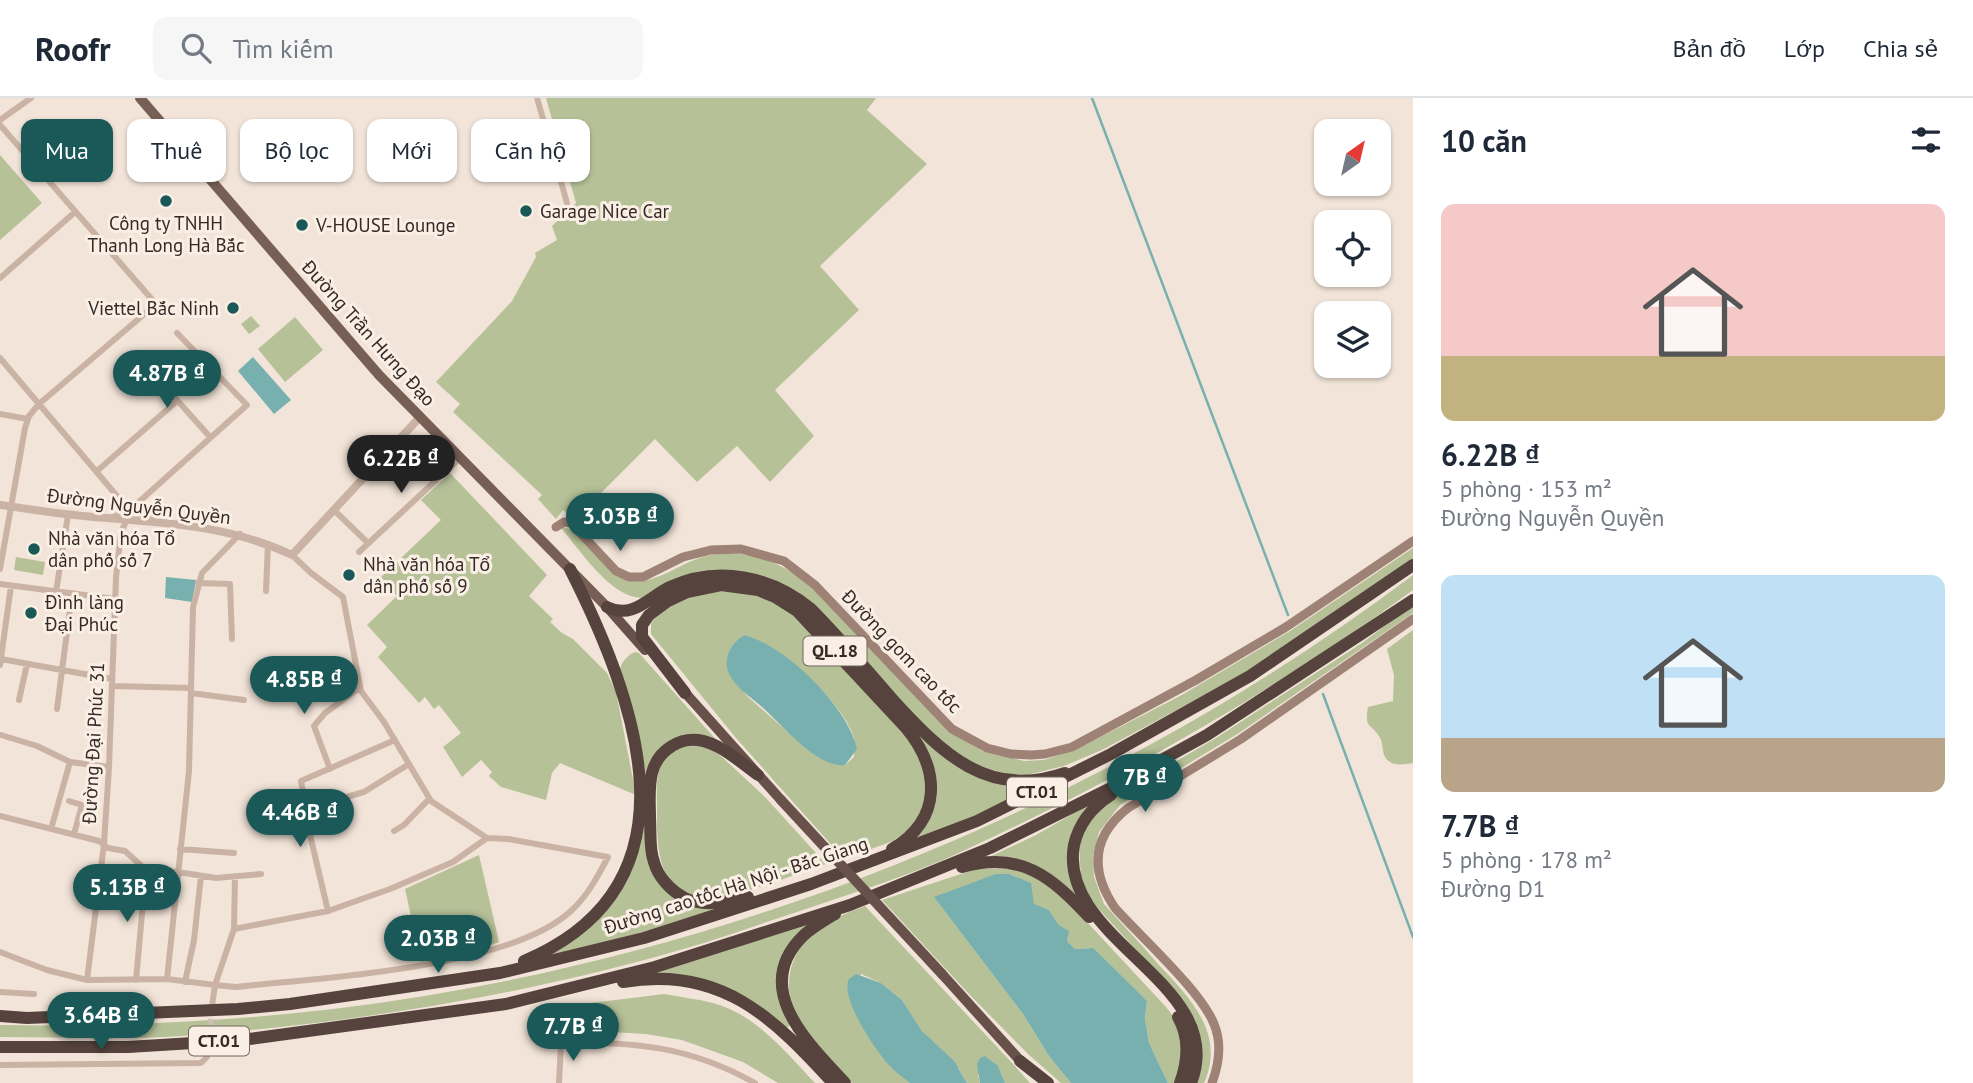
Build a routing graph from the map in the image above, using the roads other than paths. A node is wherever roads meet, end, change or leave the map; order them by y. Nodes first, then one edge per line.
1 (31, 98) edge
2 (140, 98) edge
3 (537, 98) edge
4 (0, 120) edge
5 (0, 125) edge
6 (567, 203) dead end
7 (75, 212) junction
8 (0, 278) edge
9 (177, 333) dead end
10 (0, 358) edge
11 (144, 363) dead end
12 (177, 401) junction
13 (39, 404) junction
14 (0, 414) edge
15 (420, 416) junction
16 (28, 419) junction
17 (210, 438) junction
18 (461, 457) junction
19 (97, 471) junction
20 (0, 505) edge
21 (11, 507) junction
22 (131, 509) junction
23 (334, 510) junction
24 (68, 515) junction
25 (110, 519) junction
26 (126, 519) junction
27 (156, 522) junction
28 (556, 527) dead end
29 (240, 534) junction
30 (1413, 541) edge
31 (368, 543) junction
32 (268, 544) junction
33 (359, 552) dead end
34 (292, 555) junction
35 (1413, 565) edge
36 (0, 569) edge
37 (569, 569) junction
38 (198, 583) junction
39 (0, 584) edge
40 (11, 586) junction
41 (266, 591) dead end
42 (56, 592) junction
43 (72, 593) junction
44 (115, 599) junction
45 (1413, 600) edge
46 (607, 607) junction
47 (1413, 619) edge
48 (232, 639) dead end
49 (1, 662) edge
50 (27, 664) junction
51 (63, 670) junction
52 (112, 683) junction
53 (1230, 687) junction
54 (359, 688) junction
55 (191, 691) junction
56 (685, 694) junction
57 (19, 700) dead end
58 (244, 700) dead end
59 (57, 709) dead end
60 (1, 735) edge
61 (1207, 735) junction
62 (395, 740) junction
63 (70, 762) junction
64 (409, 764) junction
65 (109, 767) junction
66 (330, 769) junction
67 (758, 775) junction
68 (429, 799) junction
69 (69, 801) dead end
70 (305, 808) junction
71 (0, 816) edge
72 (51, 829) junction
73 (394, 831) dead end
74 (74, 834) junction
75 (487, 838) junction
76 (104, 844) junction
77 (180, 849) junction
78 (234, 853) dead end
79 (145, 870) junction
80 (178, 872) junction
81 (261, 874) dead end
82 (201, 876) junction
83 (235, 876) junction
84 (834, 877) junction
85 (810, 884) junction
86 (882, 893) junction
87 (850, 905) junction
88 (328, 911) junction
89 (234, 929) junction
90 (0, 952) edge
91 (167, 979) junction
92 (87, 980) junction
93 (136, 980) junction
94 (185, 982) junction
95 (429, 984) junction
96 (215, 985) junction
97 (0, 992) edge
98 (34, 994) dead end
99 (212, 1006) tunnel mouth
100 (454, 1012) junction
101 (0, 1016) edge
102 (209, 1045) dead end
103 (0, 1047) edge
104 (1020, 1061) junction
105 (0, 1065) edge
106 (1038, 1081) edge
107 (559, 1083) edge
108 (755, 1083) edge
109 (833, 1083) edge
110 (845, 1083) edge
111 (1048, 1083) edge
112 (1180, 1083) edge
113 (1191, 1083) edge
114 (1212, 1083) edge

1 - 4 street
2 - 15 main road, Đường Trần Hưng Đạo
3 - 6 street
5 - 7 street
7 - 8 street
7 - 13 street
9 - 17 street
10 - 13 street
11 - 12 street
12 - 17 street
12 - 19 street
13 - 16 street
13 - 19 street
14 - 16 street
15 - 18 main road, Đường Trần Hưng Đạo
15 - 23 street
16 - 21 street
17 - 22 street
18 - 31 street
18 - 37 main road, Đường Trần Hưng Đạo
19 - 22 street
20 - 21 street, Đường Nguyễn Quyền
21 - 24 street, Đường Nguyễn Quyền
21 - 36 street
22 - 25 street
22 - 26 street, Đường Đại Phúc 31
22 - 27 street
23 - 31 street
23 - 34 street
24 - 25 street, Đường Nguyễn Quyền
24 - 42 street
25 - 26 street, Đường Nguyễn Quyền
26 - 27 street, Đường Nguyễn Quyền
26 - 44 street, Đường Đại Phúc 31
27 - 29 street, Đường Nguyễn Quyền
28 - 30 main road, Đường gom cao tốc
29 - 32 street, Đường Nguyễn Quyền
29 - 38 street
31 - 33 street
32 - 34 street, Đường Nguyễn Quyền
32 - 41 street
34 - 54 street
35 - 53 highway, Đường cao tốc Hà Nội - Bắc Giang / CT.01
37 - 46 main road, Đường Trần Hưng Đạo
37 - 95 highway
38 - 48 street
38 - 55 street
39 - 40 street
40 - 42 street
40 - 49 street
42 - 43 street
43 - 44 street
43 - 51 street
44 - 52 street, Đường Đại Phúc 31
45 - 61 highway, CT.01
46 - 53 highway
46 - 56 highway, Đường Trần Hưng Đạo
47 - 114 main road
49 - 50 street
50 - 51 street
50 - 57 street
51 - 52 street
51 - 59 street
52 - 55 street
52 - 65 street, Đường Đại Phúc 31
53 - 84 highway, Đường cao tốc Hà Nội - Bắc Giang / CT.01
54 - 62 street
54 - 66 street
55 - 58 street
55 - 77 street
56 - 67 highway, Đường Trần Hưng Đạo / QL.18
56 - 84 highway, QL.18
60 - 63 street
61 - 86 highway, CT.01
61 - 113 highway
62 - 64 street
62 - 66 street
63 - 65 street
63 - 72 street
64 - 68 street
64 - 70 street
65 - 76 street, Đường Đại Phúc 31
66 - 70 street
67 - 85 highway
67 - 104 highway, Đường Trần Hưng Đạo / QL.18, bridge
68 - 73 street
68 - 75 street
69 - 74 street
70 - 88 street
71 - 72 street
72 - 74 street
74 - 76 street
75 - 88 street
75 - 96 street
76 - 79 street
76 - 92 street, Đường Đại Phúc 31
77 - 78 street
77 - 80 street
79 - 80 street
79 - 93 street
80 - 82 street
80 - 91 street
81 - 83 street
82 - 83 street
82 - 94 street
83 - 89 street
84 - 85 highway, Đường cao tốc Hà Nội - Bắc Giang / CT.01
85 - 95 highway, Đường cao tốc Hà Nội - Bắc Giang / CT.01
86 - 87 highway, CT.01
86 - 112 highway
87 - 100 highway, CT.01
87 - 110 highway
88 - 89 street
89 - 96 street
90 - 92 street
91 - 93 street
91 - 94 street
92 - 93 street
94 - 96 street
95 - 101 highway, Đường cao tốc Hà Nội - Bắc Giang / CT.01
96 - 99 street
97 - 98 street
100 - 103 highway, CT.01
100 - 109 highway
102 - 105 street
104 - 106 highway, QL.18
104 - 111 highway
107 - 108 street

